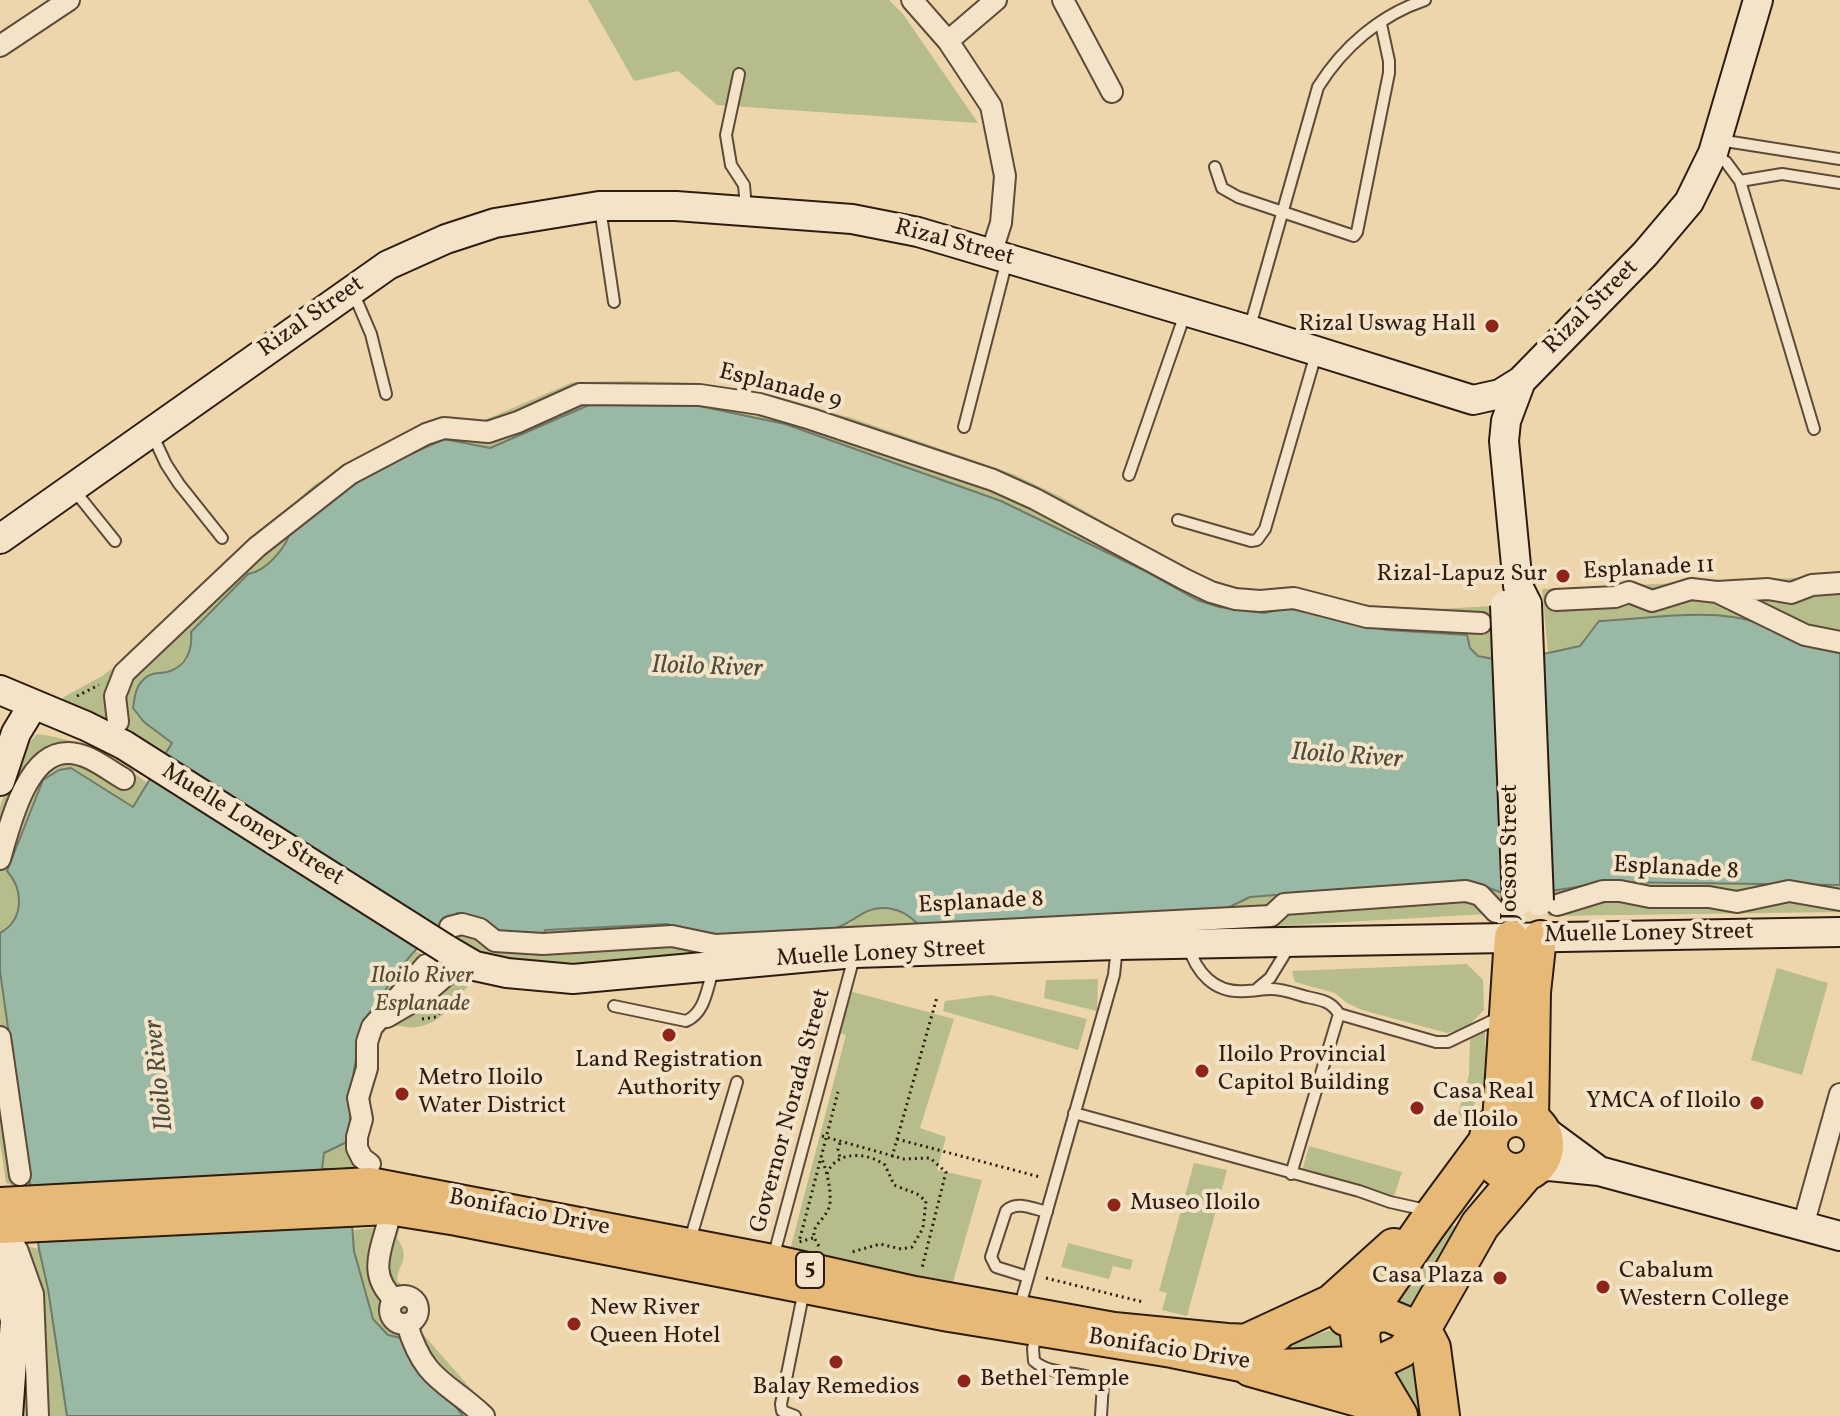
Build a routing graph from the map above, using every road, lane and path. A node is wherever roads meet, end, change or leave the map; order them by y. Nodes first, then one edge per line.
1 (69, 0) edge
2 (912, 0) edge
3 (996, 0) edge
4 (1063, 0) edge
5 (1425, 0) edge
6 (1758, 0) edge
7 (1394, 5) edge
8 (1381, 24) junction
9 (948, 41) junction
10 (0, 46) edge
11 (739, 74) dead end
12 (1112, 92) dead end
13 (1715, 146) junction
14 (1840, 159) edge
15 (1215, 167) dead end
16 (1740, 181) junction
17 (1840, 183) edge
18 (599, 206) junction
19 (746, 210) junction
20 (1283, 213) junction
21 (1000, 256) junction
22 (352, 290) junction
23 (614, 302) dead end
24 (1186, 312) junction
25 (1249, 330) junction
26 (1317, 352) junction
27 (1521, 381) junction
28 (386, 394) dead end
29 (1473, 400) junction
30 (964, 427) dead end
31 (1814, 429) dead end
32 (151, 432) junction
33 (1505, 455) junction
34 (1129, 475) dead end
35 (72, 489) junction
36 (1178, 520) dead end
37 (222, 538) dead end
38 (0, 539) edge
39 (115, 541) dead end
40 (1840, 583) edge
41 (1717, 592) junction
42 (1556, 600) dead end
43 (1481, 623) dead end
44 (1840, 642) edge
45 (124, 673) junction
46 (0, 690) edge
47 (70, 700) dead end
48 (33, 705) junction
49 (121, 734) junction
50 (124, 779) dead end
51 (0, 781) edge
52 (0, 859) edge
53 (1840, 900) edge
54 (1527, 916) junction
55 (1840, 932) edge
56 (1292, 942) junction
57 (1188, 944) junction
58 (1117, 945) junction
59 (447, 952) junction
60 (855, 953) junction
61 (714, 965) junction
62 (1253, 990) junction
63 (937, 997) dead end
64 (614, 1006) dead end
65 (1339, 1014) junction
66 (1506, 1014) junction
67 (0, 1037) edge
68 (737, 1082) dead end
69 (838, 1092) dead end
70 (1840, 1094) edge
71 (1074, 1113) junction
72 (1514, 1127) junction
73 (807, 1132) junction
74 (826, 1137) junction
75 (897, 1139) junction
76 (841, 1142) junction
77 (821, 1156) junction
78 (892, 1157) junction
79 (840, 1158) junction
80 (1529, 1170) junction
81 (1599, 1171) junction
82 (827, 1174) junction
83 (1291, 1174) junction
84 (1056, 1181) junction
85 (375, 1194) junction
86 (1047, 1212) junction
87 (11, 1219) edge
88 (1431, 1219) junction
89 (1803, 1226) junction
90 (923, 1228) junction
91 (931, 1230) junction
92 (692, 1234) junction
93 (1840, 1236) edge
94 (813, 1238) junction
95 (1471, 1239) junction
96 (825, 1251) dead end
97 (847, 1253) dead end
98 (770, 1271) junction
99 (1028, 1277) junction
100 (1046, 1278) dead end
101 (804, 1288) junction
102 (915, 1293) junction
103 (1143, 1302) dead end
104 (1364, 1316) junction
105 (1028, 1320) junction
106 (1421, 1329) junction
107 (7, 1354) edge
108 (1251, 1354) junction
109 (1365, 1364) junction
110 (1440, 1411) edge
111 (8, 1416) edge
112 (38, 1416) edge
113 (484, 1416) edge
114 (795, 1416) edge
115 (1101, 1416) edge
116 (1396, 1416) edge

1 - 10 street
2 - 9 street
3 - 9 street
4 - 12 street
5 - 7 lane
6 - 13 main road, Rizal Street
7 - 8 lane
8 - 20 lane
8 - 20 lane
9 - 21 street
11 - 19 lane
13 - 14 lane
13 - 16 lane
13 - 27 main road, Rizal Street
15 - 20 lane
16 - 17 lane
16 - 31 lane
18 - 19 main road, Rizal Street
18 - 22 main road, Rizal Street
18 - 23 lane
19 - 21 main road, Rizal Street
20 - 25 lane
21 - 24 main road, Rizal Street
21 - 30 lane
22 - 28 lane
22 - 32 main road, Rizal Street
24 - 25 main road, Rizal Street
24 - 34 lane
25 - 26 main road, Rizal Street
26 - 29 main road, Rizal Street
26 - 36 lane
27 - 29 main road, Rizal Street
27 - 33 main road, Jocson Street
29 - 33 main road
32 - 35 main road, Rizal Street
32 - 37 lane
33 - 54 main road, Jocson Street, bridge
35 - 38 main road, Rizal Street
35 - 39 lane
40 - 41 street, Esplanade 11
41 - 42 street, Esplanade 11
41 - 44 street
43 - 45 street, Esplanade 9
45 - 47 path
45 - 49 street
46 - 48 main road, Muelle Loney Street
48 - 49 main road, Muelle Loney Street
48 - 51 main road
49 - 59 main road, Muelle Loney Street, bridge
50 - 52 street
53 - 54 street, Esplanade 8
54 - 55 main road, Muelle Loney Street
54 - 56 main road, Muelle Loney Street
54 - 59 street, Esplanade 8
54 - 66 main road, Jocson Street
54 - 72 main road, Jocson Street
56 - 57 main road, Muelle Loney Street
56 - 62 lane
57 - 58 main road, Muelle Loney Street
57 - 62 lane
58 - 60 main road, Muelle Loney Street
58 - 71 lane
59 - 61 main road, Muelle Loney Street
59 - 85 street
60 - 61 main road, Muelle Loney Street
60 - 73 lane, Governor Norada Street
61 - 64 lane
62 - 65 lane
63 - 75 path
65 - 66 lane
65 - 83 lane
66 - 72 main road, Jocson Street
67 - 87 street
68 - 92 lane
69 - 74 path
70 - 89 street
71 - 83 lane
71 - 84 lane
72 - 80 highway
72 - 80 highway
72 - 81 main road
72 - 88 highway
73 - 74 path
73 - 98 lane, Governor Norada Street
74 - 76 path
74 - 77 path
75 - 78 path
75 - 84 path
76 - 78 path
76 - 79 path
77 - 82 path
77 - 94 path
78 - 91 path
79 - 82 path
79 - 90 path
80 - 81 main road
80 - 95 highway
81 - 89 main road
82 - 94 path
83 - 88 lane
84 - 86 lane
85 - 87 main road, Bonifacio Drive / 5
85 - 92 main road, Bonifacio Drive / 5
85 - 98 main road, Bonifacio Drive / 5
85 - 113 street
86 - 99 lane
86 - 99 lane
87 - 107 main road
87 - 112 street
88 - 104 highway
88 - 108 highway
89 - 93 main road
90 - 91 path
90 - 97 path
91 - 102 path
92 - 98 main road, Bonifacio Drive / 5
94 - 96 path
95 - 106 highway
95 - 110 highway
98 - 101 main road, Bonifacio Drive / 5
98 - 102 main road, Bonifacio Drive / 5
99 - 105 lane
100 - 103 path
101 - 105 main road, Bonifacio Drive / 5
101 - 114 lane
102 - 105 main road, Bonifacio Drive / 5
104 - 106 main road, Bonifacio Drive / 5
104 - 108 main road, Bonifacio Drive / 5
104 - 109 highway
105 - 108 main road, Bonifacio Drive / 5
105 - 115 lane
106 - 109 main road, Bonifacio Drive / 5
106 - 110 highway
107 - 111 main road
108 - 109 main road, Bonifacio Drive / 5
108 - 116 highway
109 - 116 highway

